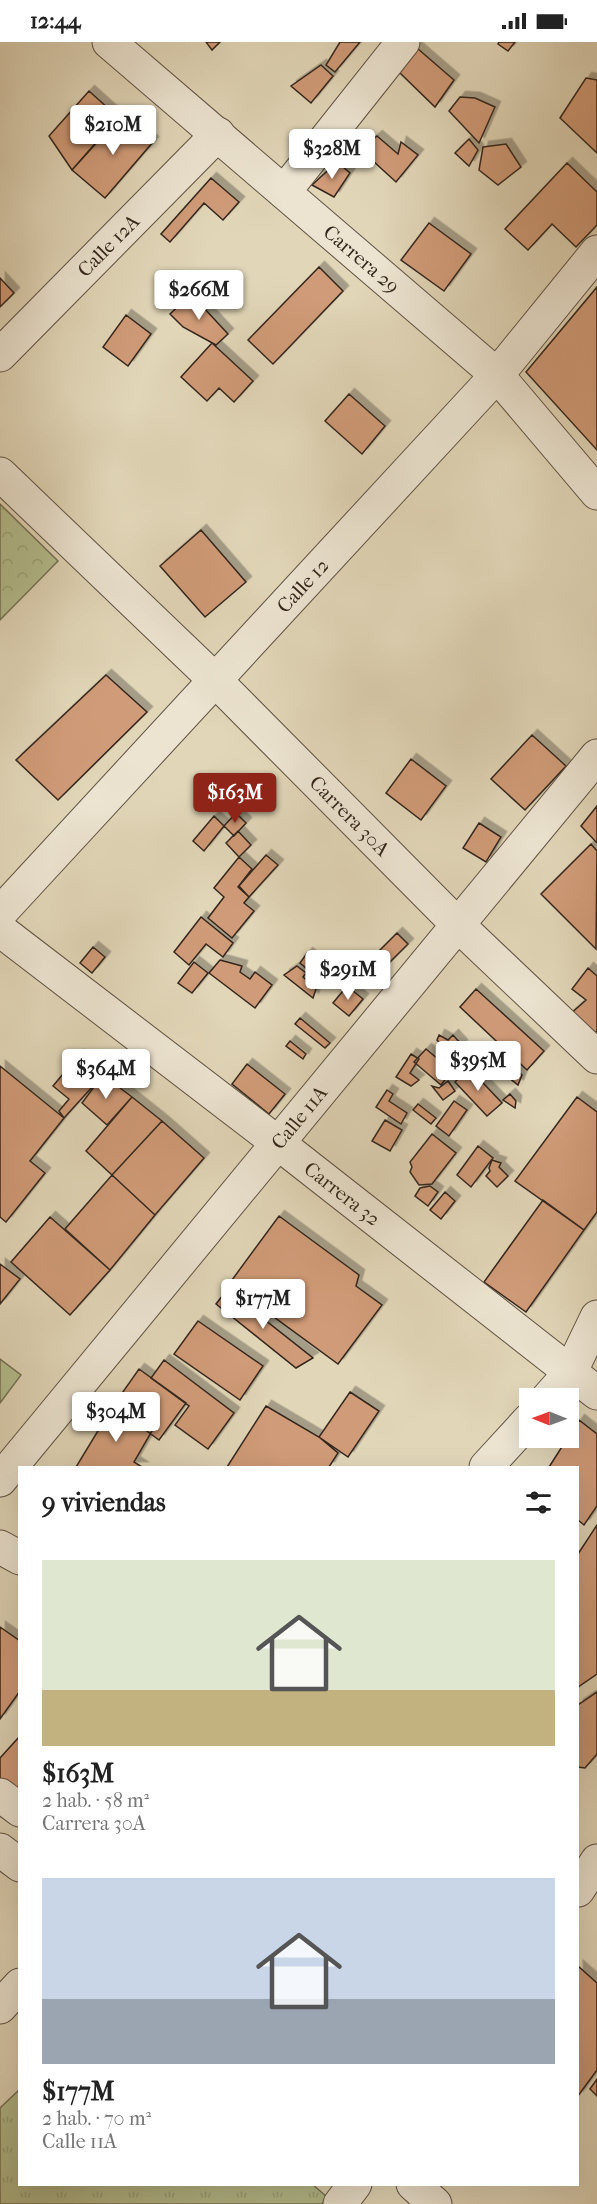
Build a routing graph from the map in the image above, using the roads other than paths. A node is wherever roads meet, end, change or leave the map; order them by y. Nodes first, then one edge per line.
1 (109, 42) edge
2 (403, 42) edge
3 (218, 134) junction
4 (284, 192) junction
5 (597, 252) edge
6 (0, 355) edge
7 (497, 375) junction
8 (0, 474) edge
9 (597, 493) edge
10 (214, 680) junction
11 (597, 756) edge
12 (0, 913) edge
13 (458, 925) junction
14 (0, 930) edge
15 (597, 1057) edge
16 (278, 1143) junction
17 (597, 1317) edge
18 (570, 1373) junction
19 (557, 1388) edge
20 (597, 1393) edge
21 (519, 1431) edge
22 (487, 1466) edge
23 (0, 1480) edge
24 (0, 1547) edge
25 (18, 1557) edge
26 (0, 1795) edge
27 (18, 1808) edge
28 (0, 1850) edge
29 (18, 1864) edge
30 (18, 1987) edge
31 (0, 2007) edge
32 (354, 2186) edge
33 (415, 2186) edge
34 (340, 2204) edge
35 (435, 2204) edge

1 - 3 street, Carrera 29
2 - 4 street
3 - 4 street, Carrera 29
3 - 6 street, Calle 12A
4 - 7 street, Carrera 29
5 - 7 street, Calle 12
7 - 9 street, Carrera 29
7 - 10 street, Calle 12
8 - 10 street, Carrera 30A
10 - 12 street, Calle 12
10 - 13 street, Carrera 30A
11 - 13 street, Calle 11A
13 - 15 street, Carrera 30A
13 - 16 street, Calle 11A
14 - 16 street, Carrera 32
16 - 18 street, Carrera 32
16 - 23 street, Calle 11A
17 - 18 street
18 - 19 street
18 - 20 street, Carrera 32
21 - 22 street
24 - 25 street
26 - 27 street
28 - 29 street
30 - 31 street
32 - 34 street
33 - 35 street

